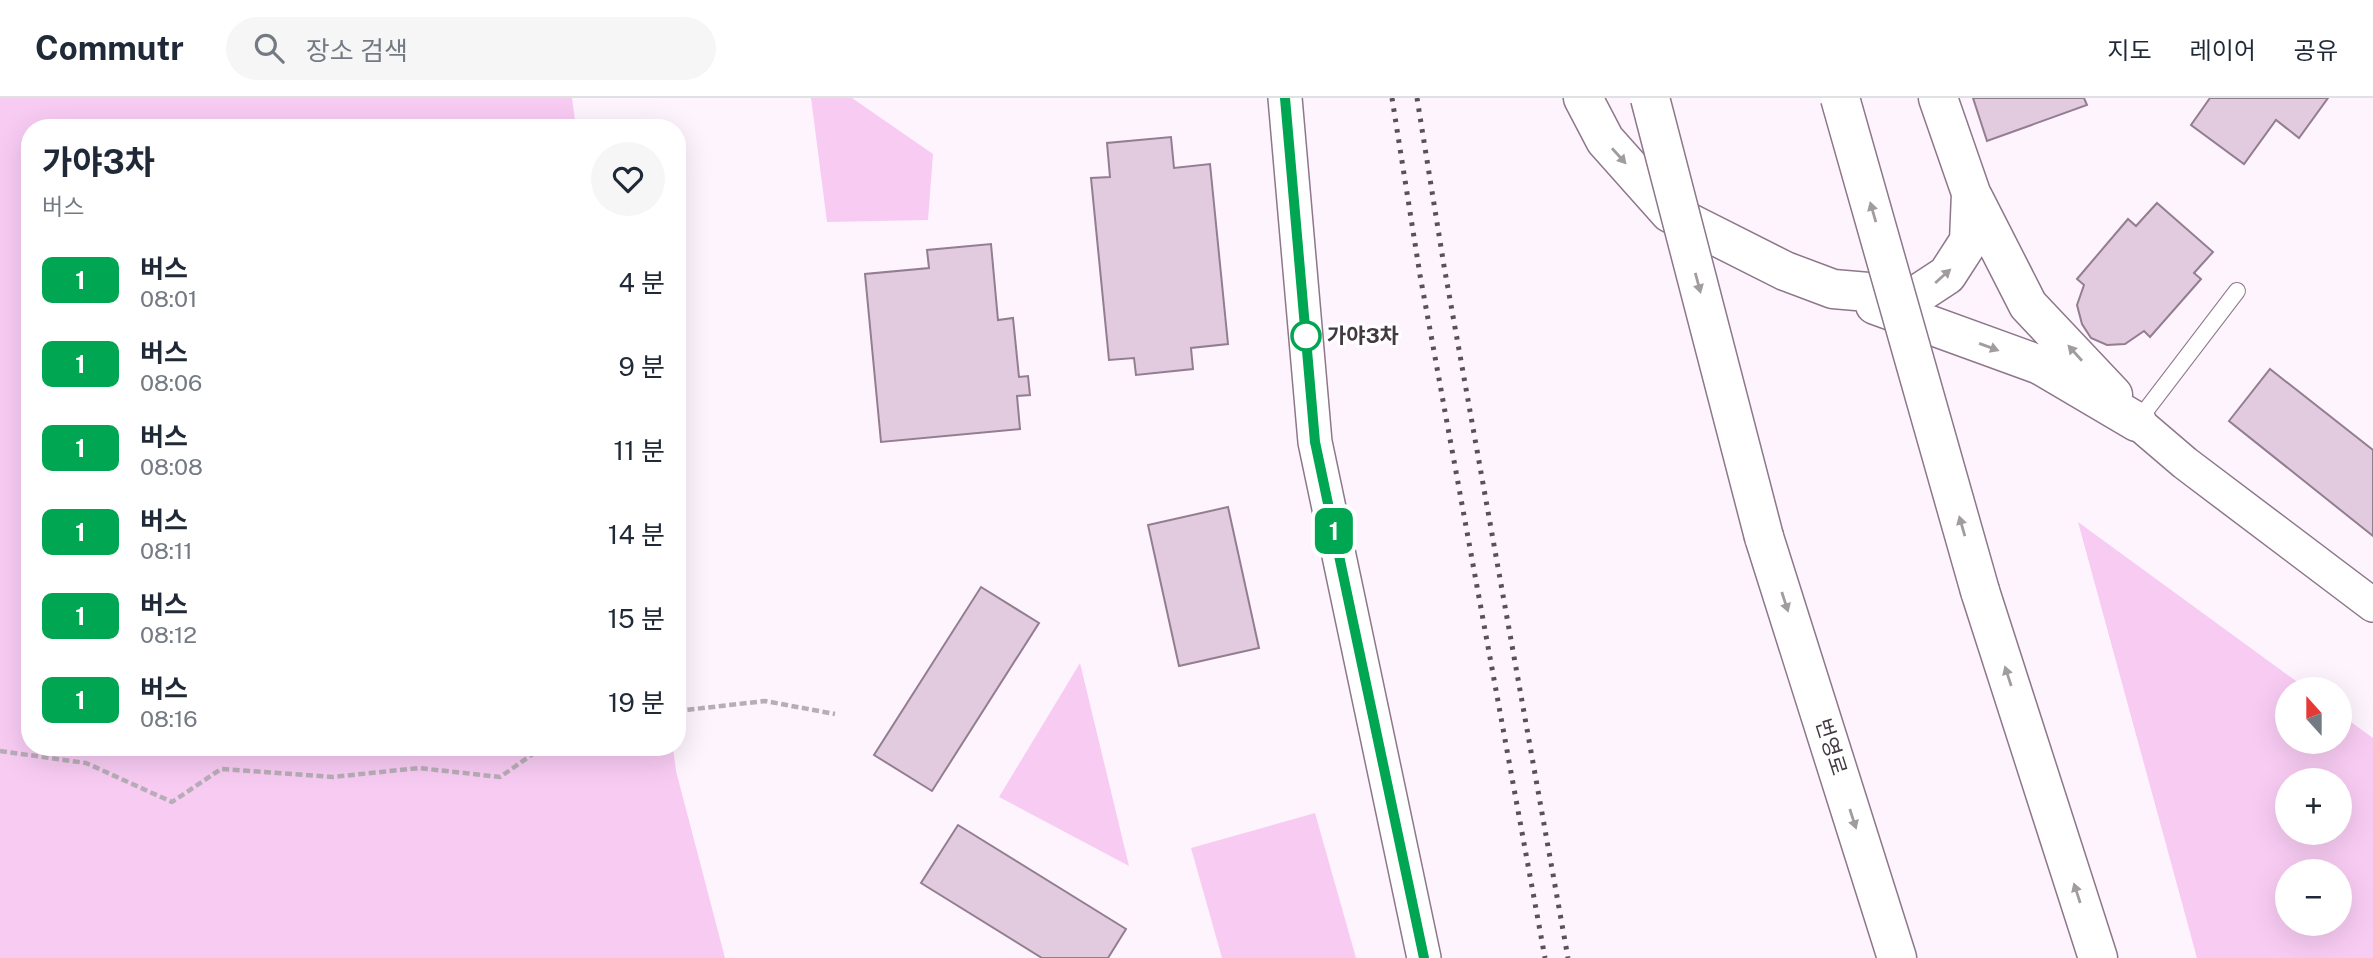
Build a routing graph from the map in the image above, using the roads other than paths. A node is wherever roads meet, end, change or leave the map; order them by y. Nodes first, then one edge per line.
1 (1285, 98) edge
2 (1583, 98) edge
3 (1650, 98) edge
4 (1840, 98) edge
5 (1938, 98) edge
6 (1971, 193) junction
7 (1833, 289) junction
8 (2237, 291) dead end
9 (2137, 422) junction
10 (2373, 604) edge
11 (1424, 958) edge
12 (1897, 958) edge
13 (2098, 958) edge

1 - 11 street
2 -> 7 street
3 -> 12 street, 번영로, bridge
13 -> 4 street, bridge
5 - 6 street
7 -> 6 street
9 -> 6 street
7 -> 9 street
8 - 9 lane
9 - 10 street

